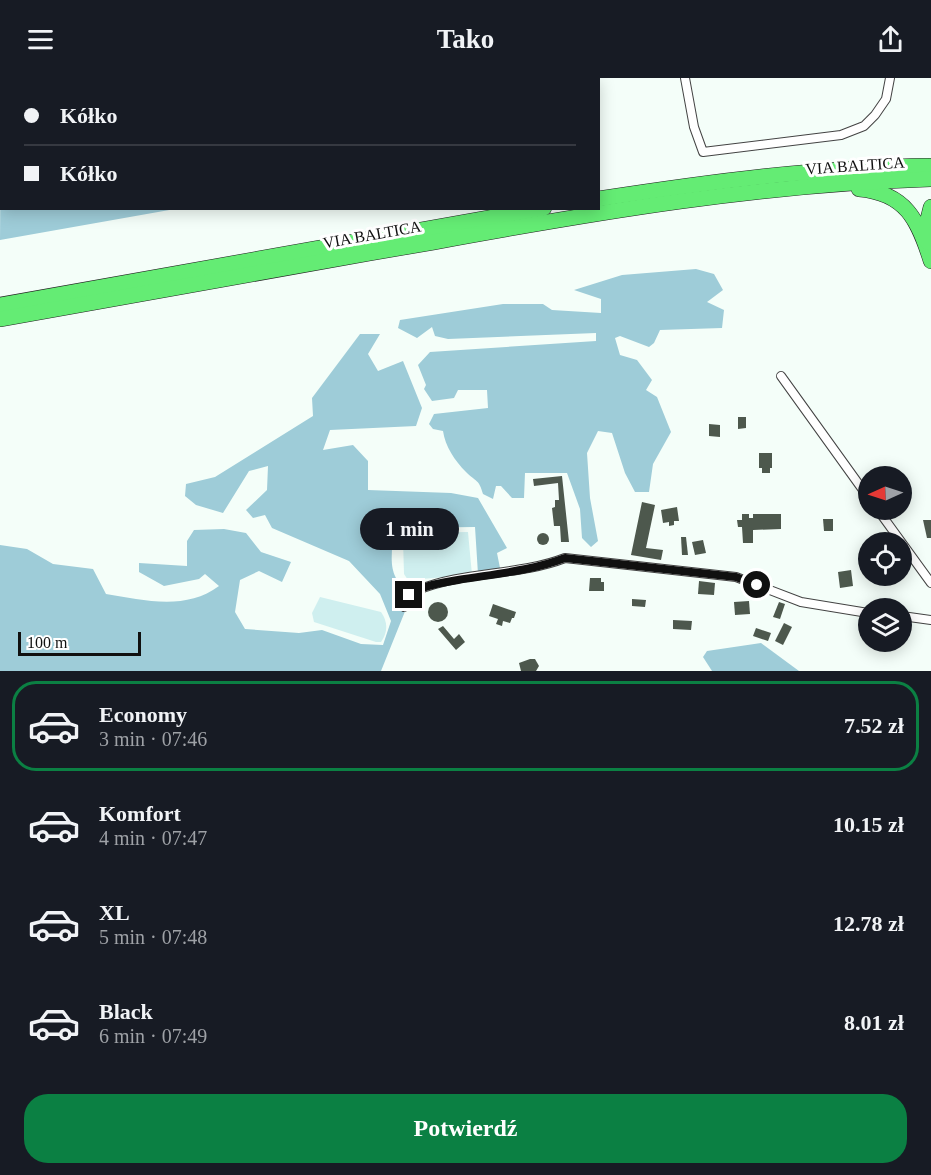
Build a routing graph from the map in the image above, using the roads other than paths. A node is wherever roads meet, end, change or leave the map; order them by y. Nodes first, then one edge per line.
1 (685, 78) edge
2 (890, 78) edge
3 (931, 164) edge
4 (931, 179) edge
5 (817, 185) junction
6 (600, 200) edge
7 (931, 207) edge
8 (533, 210) edge
9 (929, 254) edge
10 (0, 305) edge
11 (0, 319) edge
12 (781, 376) dead end
13 (858, 483) edge
14 (885, 520) edge
15 (931, 583) edge
16 (404, 607) dead end
17 (858, 611) edge
18 (912, 617) edge
19 (931, 620) edge

1 - 2 street
3 - 6 highway, VIA BALTICA
4 - 5 highway, VIA BALTICA
5 - 9 highway
5 - 11 highway, VIA BALTICA
7 - 9 highway
8 - 10 highway, VIA BALTICA
12 - 13 street
14 - 15 street
16 - 17 street
18 - 19 street

